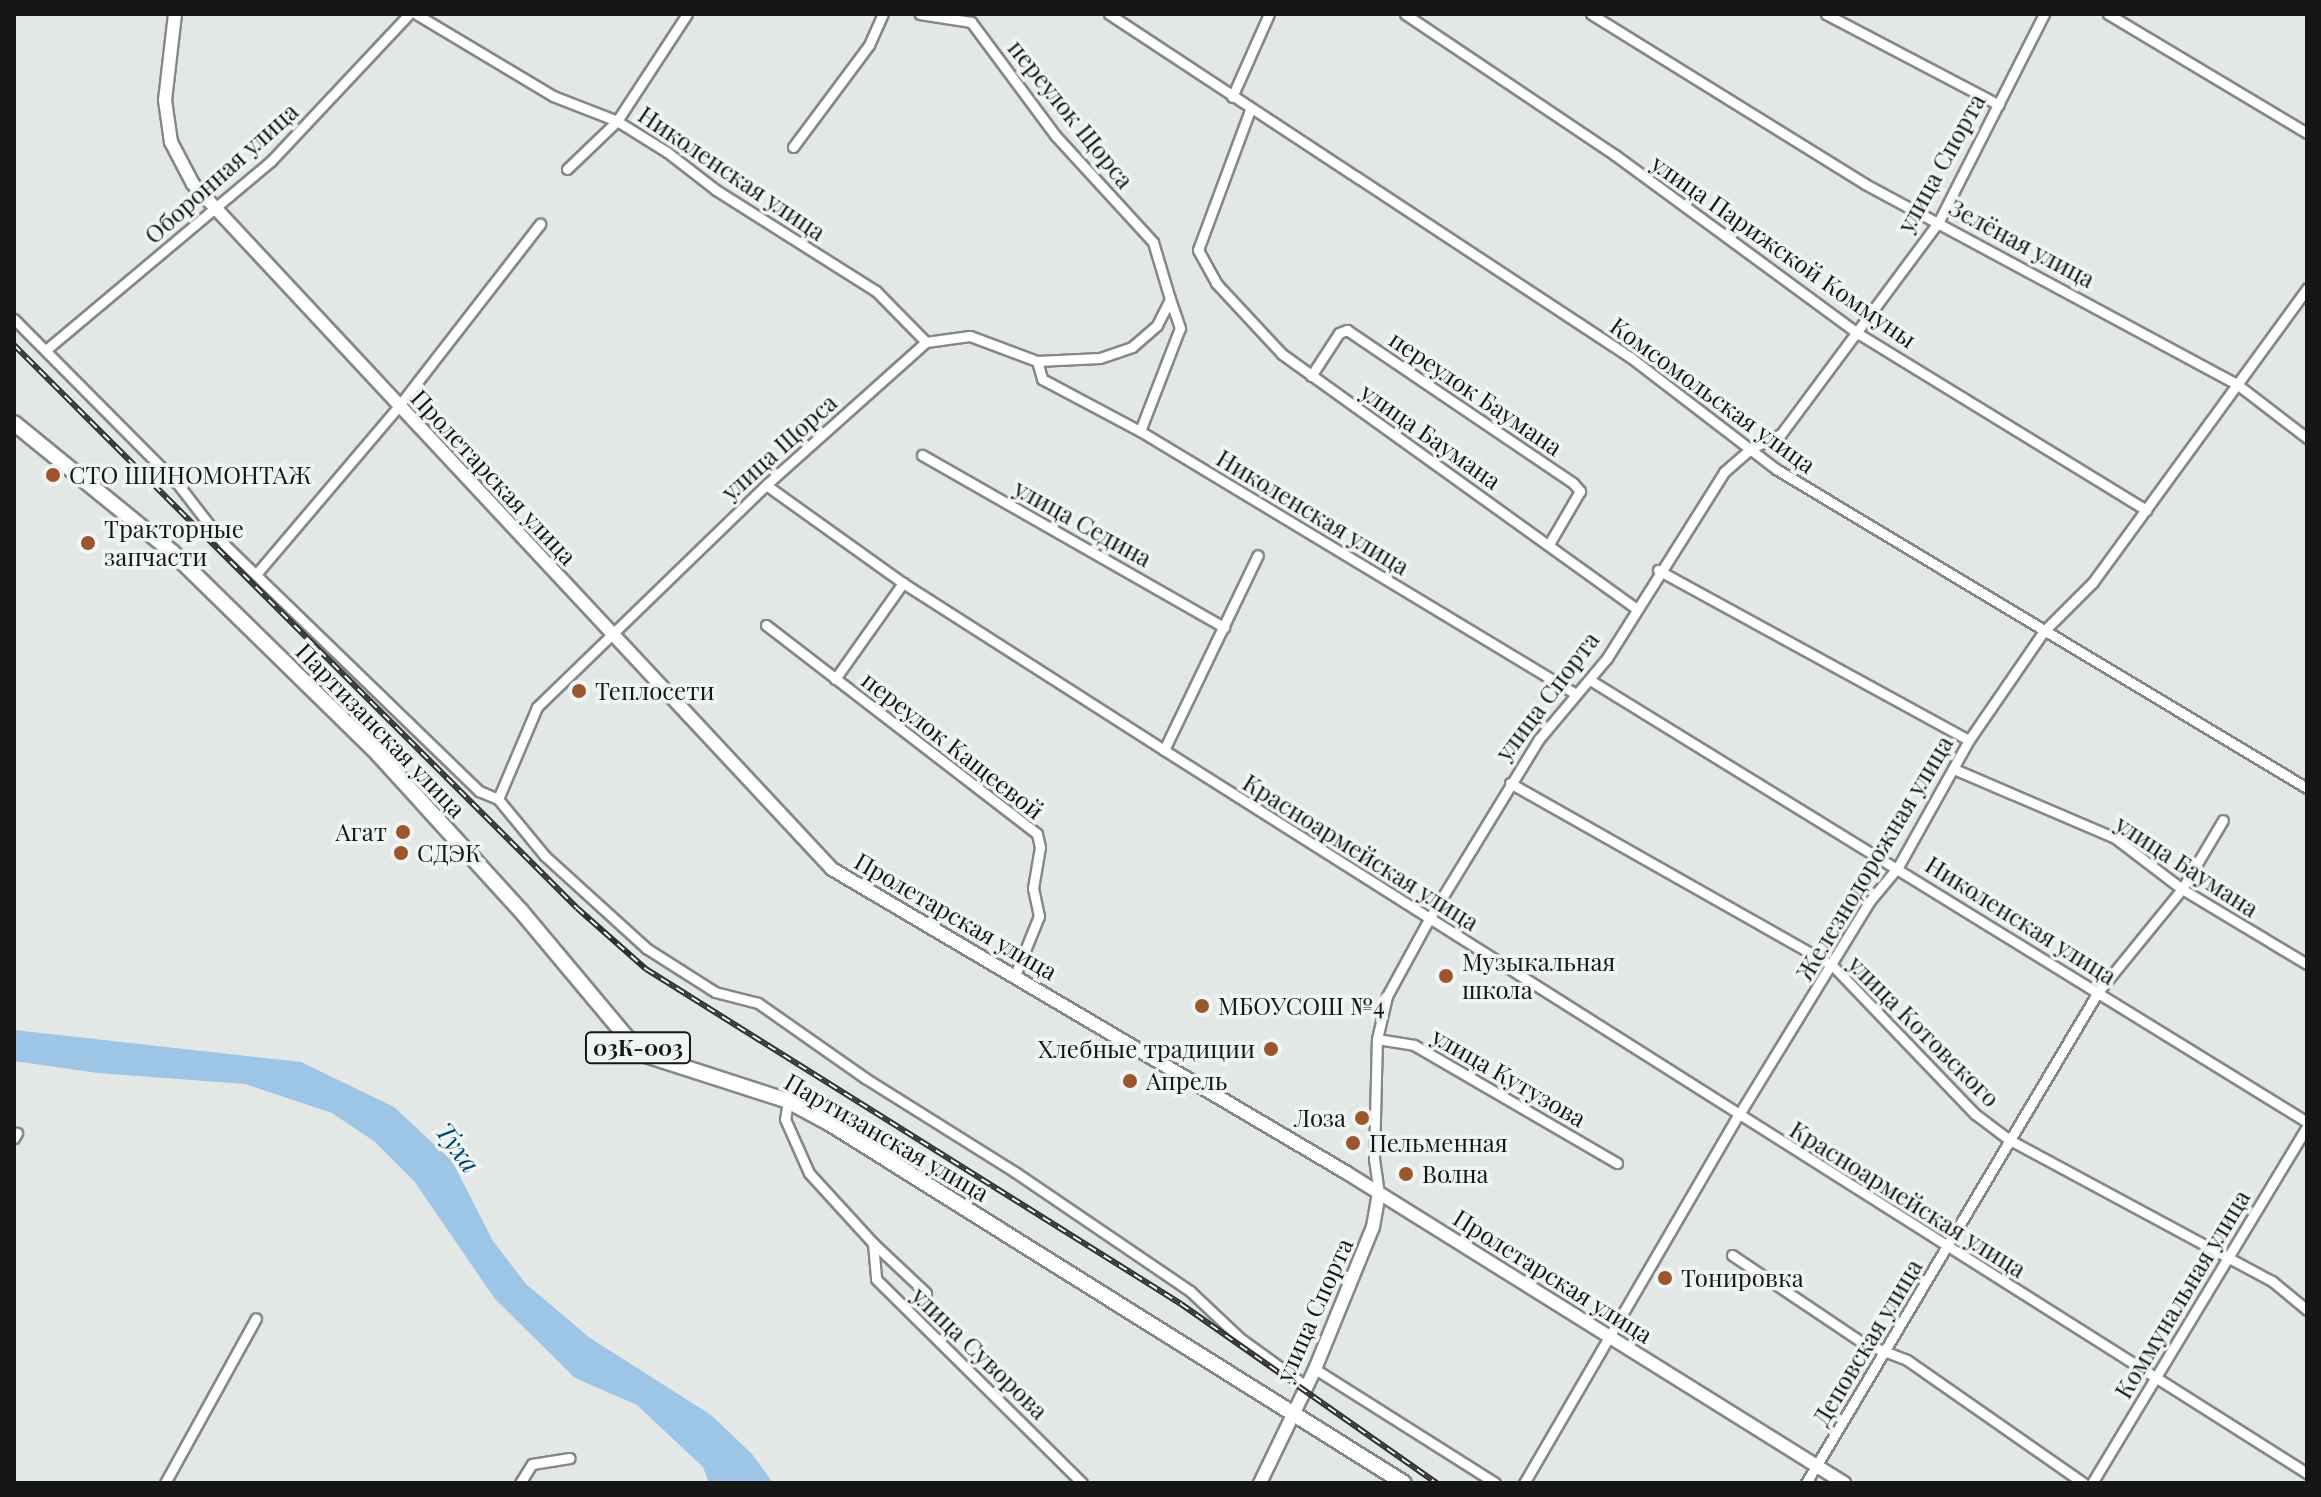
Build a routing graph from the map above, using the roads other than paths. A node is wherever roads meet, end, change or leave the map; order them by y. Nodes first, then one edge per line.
1 (175, 14) edge
2 (409, 14) edge
3 (416, 14) edge
4 (687, 14) edge
5 (883, 14) edge
6 (920, 14) edge
7 (981, 14) edge
8 (1109, 14) edge
9 (1269, 14) edge
10 (1405, 14) edge
11 (1591, 14) edge
12 (1826, 14) edge
13 (2044, 14) edge
14 (2108, 14) edge
15 (971, 22) junction
16 (1232, 97) junction
17 (1999, 105) junction
18 (1250, 110) junction
19 (617, 121) junction
20 (2307, 133) edge
21 (793, 147) dead end
22 (567, 169) dead end
23 (214, 210) junction
24 (1939, 221) junction
25 (540, 224) dead end
26 (2307, 288) edge
27 (1170, 299) junction
28 (14, 319) edge
29 (1859, 334) junction
30 (926, 342) junction
31 (47, 349) junction
32 (1037, 361) junction
33 (1311, 376) junction
34 (2238, 385) junction
35 (398, 407) junction
36 (14, 423) edge
37 (1140, 431) junction
38 (2307, 438) edge
39 (1752, 448) junction
40 (922, 455) dead end
41 (766, 485) junction
42 (2146, 510) junction
43 (1549, 544) junction
44 (1258, 555) dead end
45 (1658, 570) junction
46 (258, 572) junction
47 (903, 583) junction
48 (1635, 608) junction
49 (766, 625) dead end
50 (1224, 627) junction
51 (2044, 631) junction
52 (610, 633) junction
53 (835, 679) junction
54 (1590, 680) junction
55 (1576, 694) junction
56 (1969, 740) junction
57 (1164, 750) junction
58 (1954, 769) junction
59 (1510, 783) junction
60 (2307, 788) edge
61 (498, 799) junction
62 (2223, 820) dead end
63 (1898, 867) junction
64 (2182, 889) junction
65 (1429, 919) junction
66 (2307, 964) edge
67 (1832, 965) junction
68 (1015, 975) junction
69 (2098, 992) junction
70 (1377, 1039) junction
71 (788, 1101) junction
72 (1738, 1116) junction
73 (2307, 1124) edge
74 (2008, 1139) junction
75 (1617, 1163) dead end
76 (1379, 1194) junction
77 (873, 1243) junction
78 (1947, 1246) junction
79 (1732, 1255) dead end
80 (2228, 1256) junction
81 (926, 1293) dead end
82 (2307, 1310) edge
83 (256, 1318) dead end
84 (1608, 1336) junction
85 (1885, 1351) junction
86 (1315, 1369) junction
87 (2154, 1377) junction
88 (1306, 1386) junction
89 (1292, 1411) junction
90 (570, 1458) dead end
91 (1816, 1466) junction
92 (2307, 1473) edge
93 (165, 1483) edge
94 (520, 1483) edge
95 (1082, 1483) edge
96 (1260, 1483) edge
97 (1404, 1483) edge
98 (1495, 1483) edge
99 (1524, 1483) edge
100 (1806, 1483) edge
101 (1844, 1483) edge
102 (2083, 1483) edge
103 (2092, 1483) edge

1 - 23 street, Пролетарская улица
2 - 23 street, Оборонная улица
3 - 19 street, Николенская улица
4 - 19 street
5 - 21 street
6 - 15 street
7 - 15 street
8 - 16 street, Комсомольская улица
9 - 16 street
10 - 29 street, улица Парижской Коммуны
11 - 24 street, Зелёная улица
12 - 17 street
13 - 17 street, улица Спорта
14 - 20 street
15 - 27 street, переулок Щорса
16 - 18 street, Комсомольская улица
17 - 24 street, улица Спорта
18 - 33 street, улица Баумана
18 - 39 street, Комсомольская улица
19 - 22 street
19 - 30 street, Николенская улица
23 - 31 street, Оборонная улица
23 - 35 street, Пролетарская улица
24 - 29 street, улица Спорта
24 - 34 street, Зелёная улица
25 - 35 street
26 - 34 street, Железнодорожная улица
27 - 32 street
27 - 37 street
28 - 31 street, Партизанская улица
29 - 39 street, улица Спорта
29 - 42 street, улица Парижской Коммуны
30 - 32 street
30 - 41 street, улица Щорса
31 - 46 street, Партизанская улица
32 - 37 street, Николенская улица
33 - 43 street, улица Баумана
33 - 43 street, переулок Баумана
34 - 38 street, Зелёная улица
34 - 42 street, Железнодорожная улица
35 - 46 street
35 - 52 street, Пролетарская улица
36 - 71 main road, Партизанская улица / 03К-003
37 - 55 street, Николенская улица
39 - 45 street, улица Спорта
39 - 51 street, Комсомольская улица
40 - 50 street, улица Седина
41 - 47 street, Красноармейская улица
41 - 52 street, улица Щорса
42 - 51 street, Железнодорожная улица
43 - 48 street, улица Баумана
44 - 50 street
45 - 48 street, улица Спорта
45 - 56 street
46 - 61 street, Партизанская улица
47 - 53 street
47 - 57 street, Красноармейская улица
48 - 54 street, улица Спорта
49 - 53 street, переулок Кащеевой
50 - 57 street
51 - 56 street, Железнодорожная улица
51 - 60 street, Комсомольская улица
52 - 61 street, улица Щорса
52 - 68 street, Пролетарская улица
53 - 68 street, переулок Кащеевой
54 - 55 street, улица Спорта
54 - 63 street, Николенская улица
55 - 59 street, улица Спорта
56 - 58 street, Железнодорожная улица
57 - 65 street, Красноармейская улица
58 - 63 street, Железнодорожная улица
58 - 64 street, улица Баумана
59 - 65 street, улица Спорта
59 - 67 street, улица Котовского
61 - 88 street, Партизанская улица
62 - 64 street, Деповская улица
63 - 67 street, Железнодорожная улица
63 - 69 street, Николенская улица
64 - 66 street, улица Баумана
64 - 69 street, Деповская улица
65 - 70 street, улица Спорта
65 - 72 street, Красноармейская улица
67 - 72 street, Железнодорожная улица
67 - 74 street, улица Котовского
68 - 76 street, Пролетарская улица
69 - 73 street, Николенская улица
69 - 74 street, Деповская улица
70 - 75 street, улица Кутузова
70 - 76 street, улица Спорта
71 - 77 street, улица Суворова
71 - 89 main road, Партизанская улица / 03К-003
72 - 78 street, Красноармейская улица
72 - 84 street, Железнодорожная улица
73 - 80 street, Коммунальная улица
74 - 78 street, Деповская улица
74 - 80 street, улица Котовского
76 - 84 street, Пролетарская улица
76 - 86 street, улица Спорта
77 - 81 street, улица Суворова
77 - 95 street, улица Суворова
78 - 85 street, Деповская улица
78 - 87 street, Красноармейская улица
79 - 85 street
80 - 82 street, улица Котовского
80 - 87 street, Коммунальная улица
83 - 93 street
84 - 91 street, Пролетарская улица
84 - 99 street, Железнодорожная улица
85 - 91 street, Деповская улица
85 - 102 street
86 - 88 street, улица Спорта
86 - 98 street
87 - 92 street, Красноармейская улица
87 - 103 street, Коммунальная улица
88 - 89 street, улица Спорта
89 - 96 street, улица Спорта
89 - 97 main road, Партизанская улица / 03К-003
90 - 94 street
91 - 100 street, Деповская улица
91 - 101 street, Пролетарская улица

